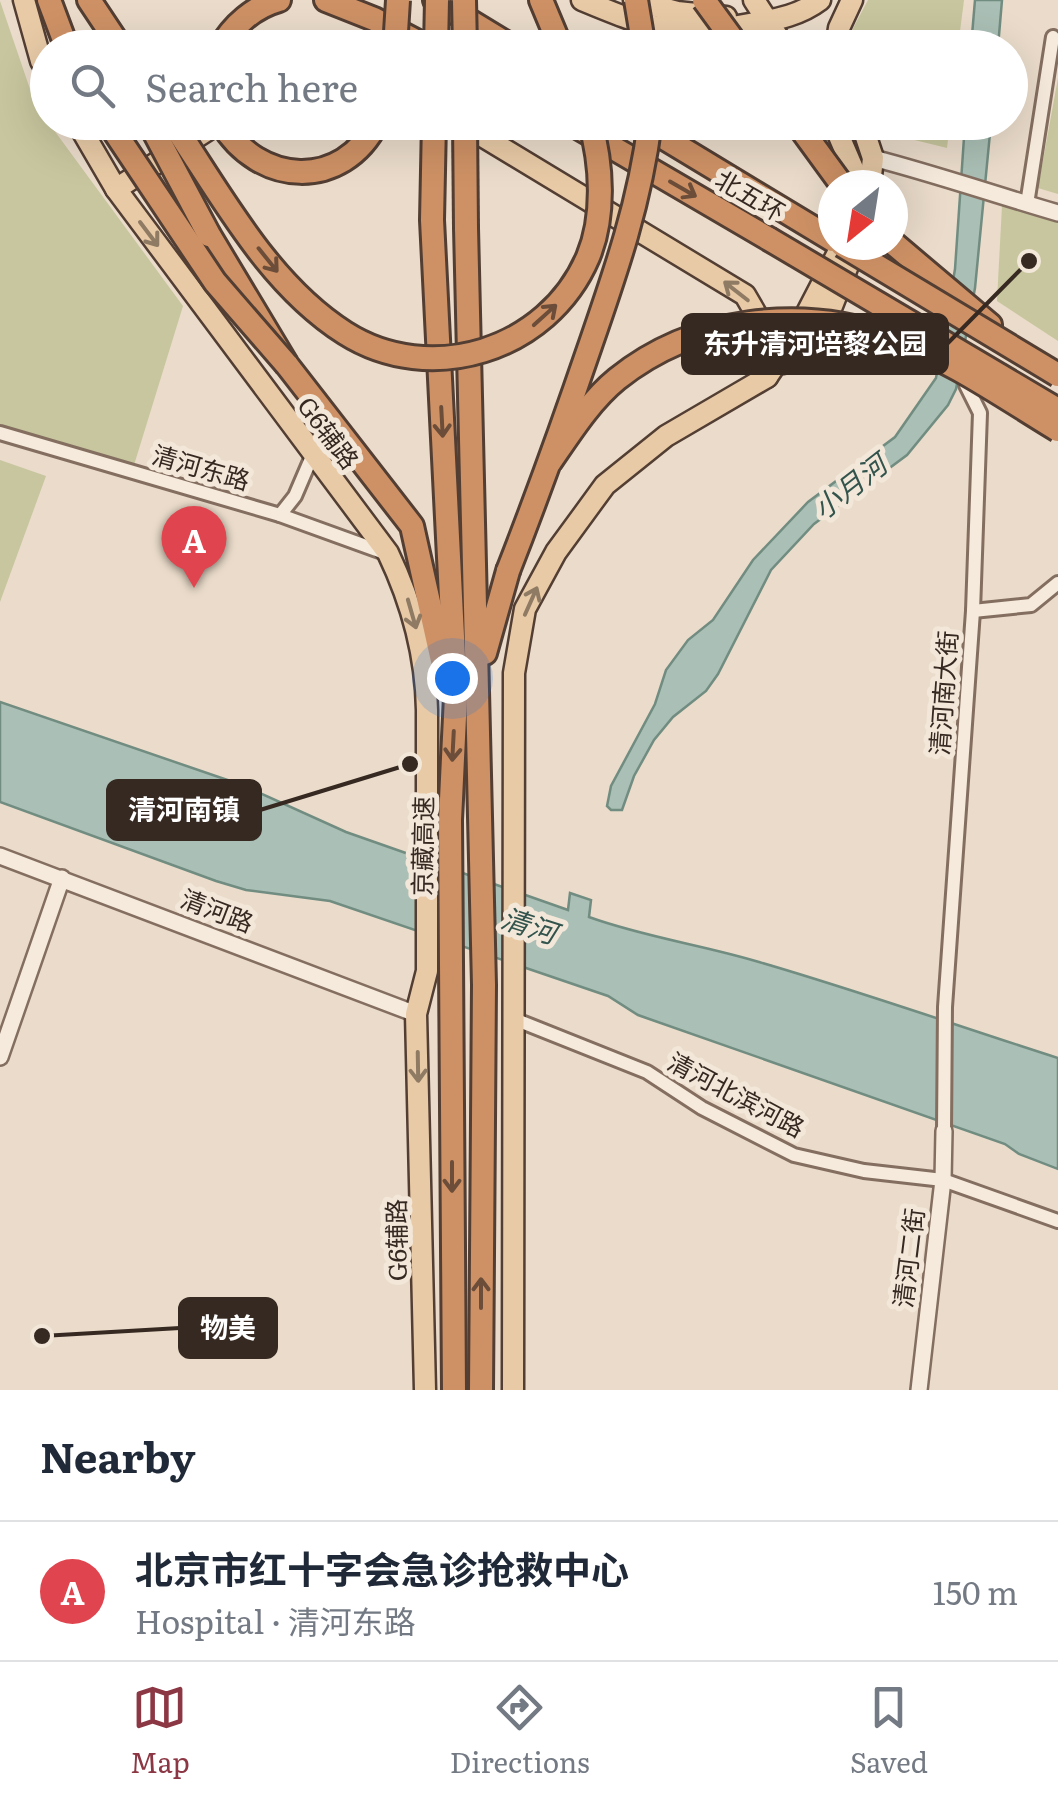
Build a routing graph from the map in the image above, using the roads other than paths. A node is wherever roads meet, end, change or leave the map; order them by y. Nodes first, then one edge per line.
1 (24, 0) edge
2 (49, 0) edge
3 (279, 0) edge
4 (326, 0) edge
5 (365, 0) edge
6 (398, 0) edge
7 (436, 0) edge
8 (464, 0) edge
9 (541, 0) edge
10 (582, 0) edge
11 (635, 0) edge
12 (704, 0) edge
13 (722, 0) edge
14 (754, 0) edge
15 (852, 0) edge
16 (91, 4) edge
17 (812, 6) edge
18 (768, 21) junction
19 (32, 30) edge
20 (61, 30) edge
21 (104, 30) edge
22 (108, 30) edge
23 (232, 30) edge
24 (396, 30) edge
25 (396, 30) edge
26 (414, 30) edge
27 (434, 30) edge
28 (465, 30) edge
29 (485, 30) edge
30 (553, 30) edge
31 (641, 30) edge
32 (666, 30) edge
33 (716, 30) edge
34 (726, 30) edge
35 (740, 30) edge
36 (774, 30) edge
37 (827, 30) edge
38 (839, 30) edge
39 (1053, 37) dead end
40 (87, 140) edge
41 (120, 140) edge
42 (159, 140) edge
43 (184, 140) edge
44 (202, 140) edge
45 (235, 140) edge
46 (367, 140) edge
47 (434, 140) edge
48 (463, 140) edge
49 (492, 140) edge
50 (593, 140) edge
51 (599, 140) edge
52 (648, 140) edge
53 (668, 140) edge
54 (809, 140) edge
55 (841, 140) edge
56 (867, 140) edge
57 (873, 158) junction
58 (831, 170) edge
59 (854, 170) edge
60 (872, 170) edge
61 (116, 189) junction
62 (1027, 204) junction
63 (1058, 213) edge
64 (818, 231) edge
65 (908, 255) edge
66 (835, 260) edge
67 (850, 260) edge
68 (867, 260) edge
69 (1036, 362) junction
70 (288, 365) junction
71 (1058, 375) edge
72 (766, 377) junction
73 (966, 385) dead end
74 (1058, 410) edge
75 (1058, 430) edge
76 (0, 433) edge
77 (313, 454) junction
78 (550, 462) junction
79 (280, 515) junction
80 (388, 554) junction
81 (1058, 583) edge
82 (972, 611) junction
83 (479, 676) junction
84 (456, 696) junction
85 (0, 856) edge
86 (62, 878) junction
87 (439, 972) junction
88 (416, 1014) junction
89 (514, 1019) junction
90 (0, 1057) edge
91 (944, 1131) joint
92 (943, 1180) junction
93 (1058, 1220) edge
94 (426, 1390) edge
95 (454, 1390) edge
96 (480, 1390) edge
97 (513, 1390) edge
98 (919, 1390) edge

1 - 19 main road
2 - 20 highway
3 - 23 highway
4 - 24 highway
5 - 26 highway
6 - 25 highway, bridge
7 - 27 highway, bridge
7 - 29 highway
8 - 28 highway, bridge
9 - 30 highway
10 - 32 main road
11 - 18 main road
11 - 31 highway, bridge
12 - 34 highway, bridge
13 - 35 highway
14 - 18 main road
15 - 38 main road
16 - 21 highway
16 - 22 highway
17 - 18 main road
17 - 37 main road
18 - 33 main road
18 - 36 main road
39 - 62 street
40 - 61 main road, G6辅路
41 - 70 highway, bridge
42 - 70 highway, bridge
43 -> 50 highway, bridge
44 - 61 main road
45 - 46 highway
47 -> 84 highway, 京藏高速
48 - 83 highway, bridge
72 -> 49 main road
51 -> 74 highway, 北五环, bridge
52 - 78 highway, bridge
53 - 64 highway, 北五环
54 - 58 highway, bridge
55 - 59 main road
56 - 57 main road
57 - 60 main road
57 - 62 street
61 -> 77 main road, G6辅路
62 - 63 street
65 - 69 highway, bridge
66 - 72 main road
67 - 72 main road
68 - 69 highway, bridge
69 - 71 highway, bridge
70 - 84 highway
89 -> 72 main road
73 - 82 street, 清河南大街
75 - 78 highway, bridge
76 - 79 street, 清河东路
77 - 79 street
77 - 80 main road, G6辅路
78 - 83 highway, bridge
79 - 80 street, 清河东路
80 -> 87 main road, G6辅路
81 - 82 street
82 - 91 street, 清河南大街
96 -> 83 highway
84 -> 87 highway, 京藏高速
85 - 86 street, 清河路
86 - 88 street, 清河路
86 - 90 street
87 - 88 main road, G6辅路
87 -> 95 highway, 京藏高速
88 -> 94 main road, G6辅路
89 - 92 street, 清河北滨河路
89 - 97 main road
91 - 92 street, 清河二街
92 - 93 street, 清河北滨河路
92 - 98 street, 清河二街

